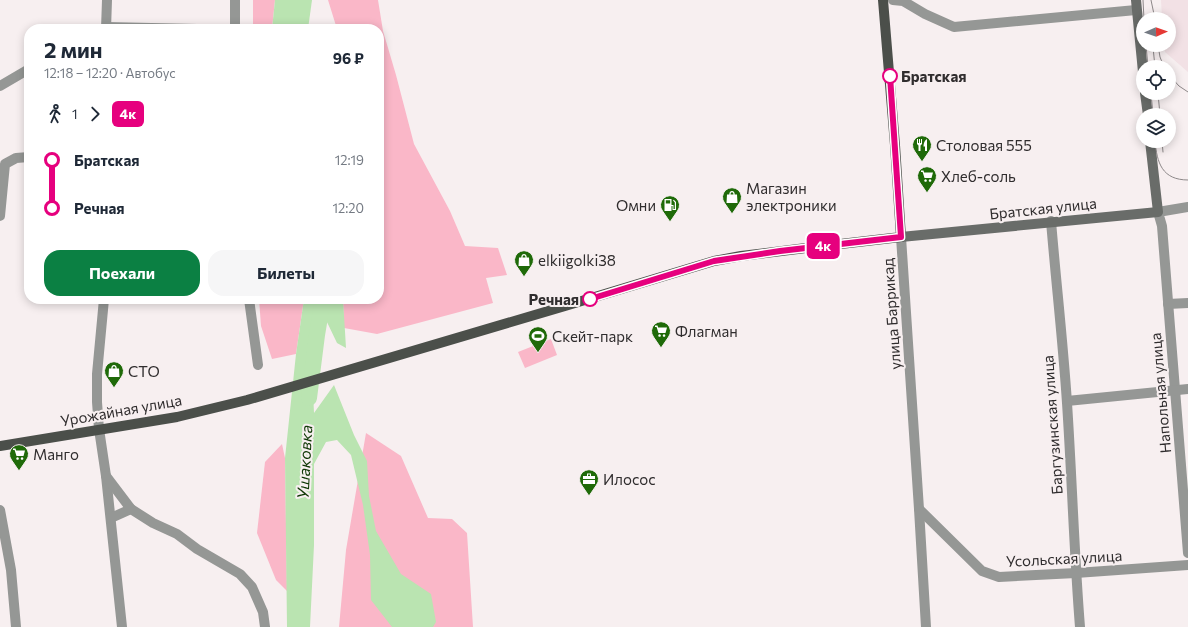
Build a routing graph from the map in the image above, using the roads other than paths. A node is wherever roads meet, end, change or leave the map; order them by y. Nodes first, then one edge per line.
1 (107, 0) edge
2 (235, 0) edge
3 (883, 0) edge
4 (893, 0) edge
5 (1136, 5) edge
6 (106, 24) edge
7 (236, 24) edge
8 (1142, 60) edge
9 (24, 72) edge
10 (0, 86) edge
11 (1151, 148) edge
12 (24, 157) edge
13 (1188, 208) edge
14 (1158, 212) junction
15 (0, 216) edge
16 (1051, 221) junction
17 (901, 237) junction
18 (1188, 303) edge
19 (104, 304) edge
20 (250, 304) edge
21 (1168, 304) junction
22 (258, 365) dead end
23 (1188, 389) edge
24 (1175, 390) junction
25 (1067, 401) junction
26 (99, 429) junction
27 (0, 446) edge
28 (106, 476) junction
29 (1185, 479) edge
30 (131, 509) junction
31 (919, 509) junction
32 (0, 510) edge
33 (111, 518) junction
34 (1188, 553) edge
35 (1188, 565) edge
36 (1076, 573) junction
37 (16, 627) edge
38 (122, 627) edge
39 (265, 627) edge
40 (926, 627) edge
41 (1080, 627) edge

1 - 6 street
2 - 7 street
3 - 17 main road, улица Баррикад
4 - 5 street
5 - 8 street
9 - 10 street
11 - 14 street, Напольная улица
12 - 15 street
13 - 14 street, Братская улица
14 - 16 street, Братская улица
14 - 21 street, Напольная улица
16 - 17 street, Братская улица
16 - 25 street, Баргузинская улица
17 - 26 main road, Урожайная улица
17 - 31 street, улица Баррикад
18 - 21 street
19 - 26 street
20 - 22 street
21 - 24 street, Напольная улица
23 - 24 street
24 - 25 street
24 - 29 street, Напольная улица
25 - 36 street, Баргузинская улица
26 - 27 main road, Урожайная улица
26 - 28 street
28 - 30 street
28 - 33 street
29 - 34 street, Напольная улица
30 - 33 street
30 - 39 street
31 - 36 street, Усольская улица
31 - 40 street, улица Баррикад
32 - 37 street
33 - 38 street
35 - 36 street, Усольская улица
36 - 41 street, Баргузинская улица

